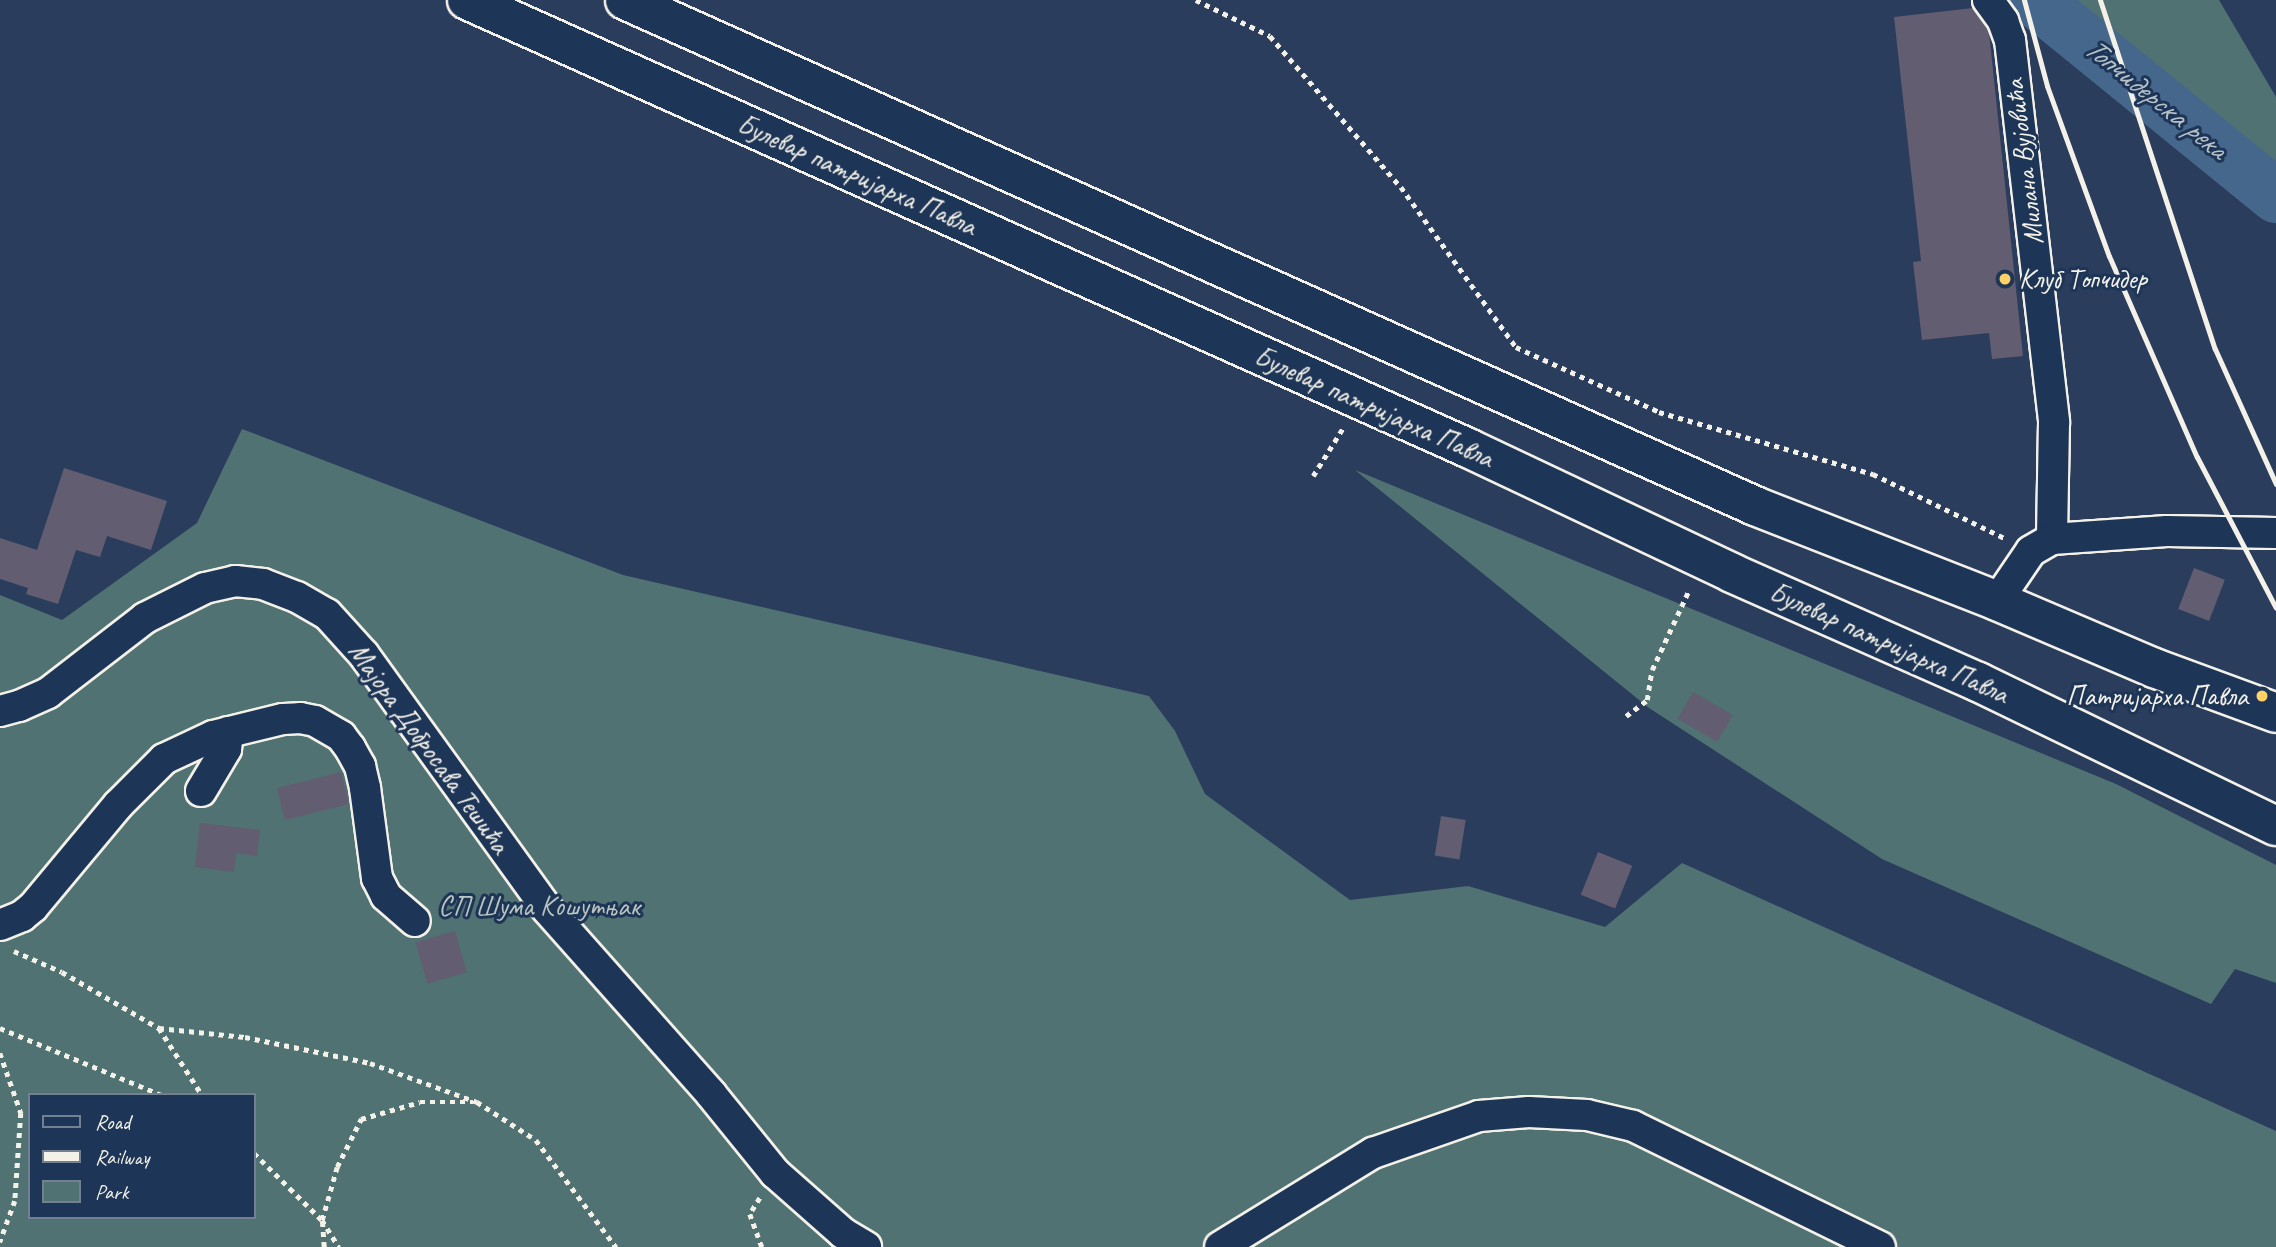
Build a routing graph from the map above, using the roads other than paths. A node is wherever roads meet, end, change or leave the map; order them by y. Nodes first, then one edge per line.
1 (467, 0) edge
2 (625, 0) edge
3 (1988, 0) edge
4 (2276, 533) edge
5 (2041, 545) junction
6 (1997, 601) junction
7 (0, 710) edge
8 (2276, 713) edge
9 (228, 732) junction
10 (201, 791) dead end
11 (2276, 826) edge
12 (415, 921) dead end
13 (6, 938) edge
14 (866, 1247) edge
15 (1220, 1247) edge
16 (1880, 1247) edge

1 - 11 main road, Булевар патријарха Павла
2 - 6 main road
3 - 5 street, Милана Вујовића
4 - 5 street
5 - 6 street
6 - 8 main road
7 - 14 street, Мајора Добросава Тешића
9 - 10 street
9 - 12 street
9 - 13 street
15 - 16 street

